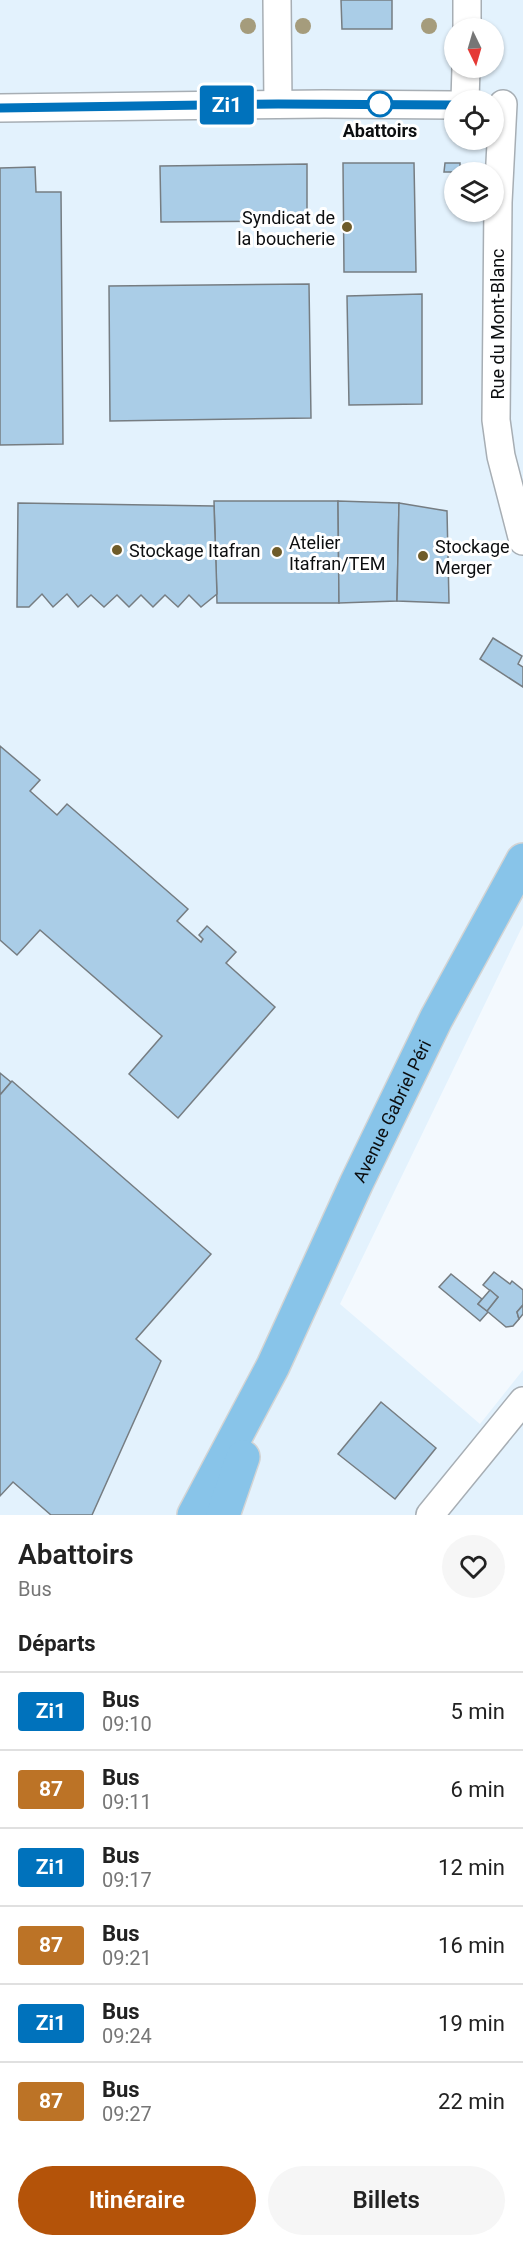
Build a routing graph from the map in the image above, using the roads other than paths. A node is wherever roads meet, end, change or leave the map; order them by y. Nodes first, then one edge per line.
1 (277, 0) edge
2 (467, 0) edge
3 (467, 18) edge
4 (278, 104) junction
5 (507, 104) edge
6 (444, 105) edge
7 (0, 108) edge
8 (523, 541) edge
9 (523, 860) edge
10 (273, 1366) junction
11 (523, 1401) edge
12 (194, 1515) edge
13 (223, 1515) edge
14 (430, 1515) edge

1 - 4 street
2 - 3 street
4 - 6 street
4 - 7 street
5 - 8 street, Rue du Mont-Blanc
9 - 10 main road, Avenue Gabriel Péri
10 - 12 main road, Avenue Gabriel Péri
10 - 13 main road, Avenue Gabriel Péri
11 - 14 street

